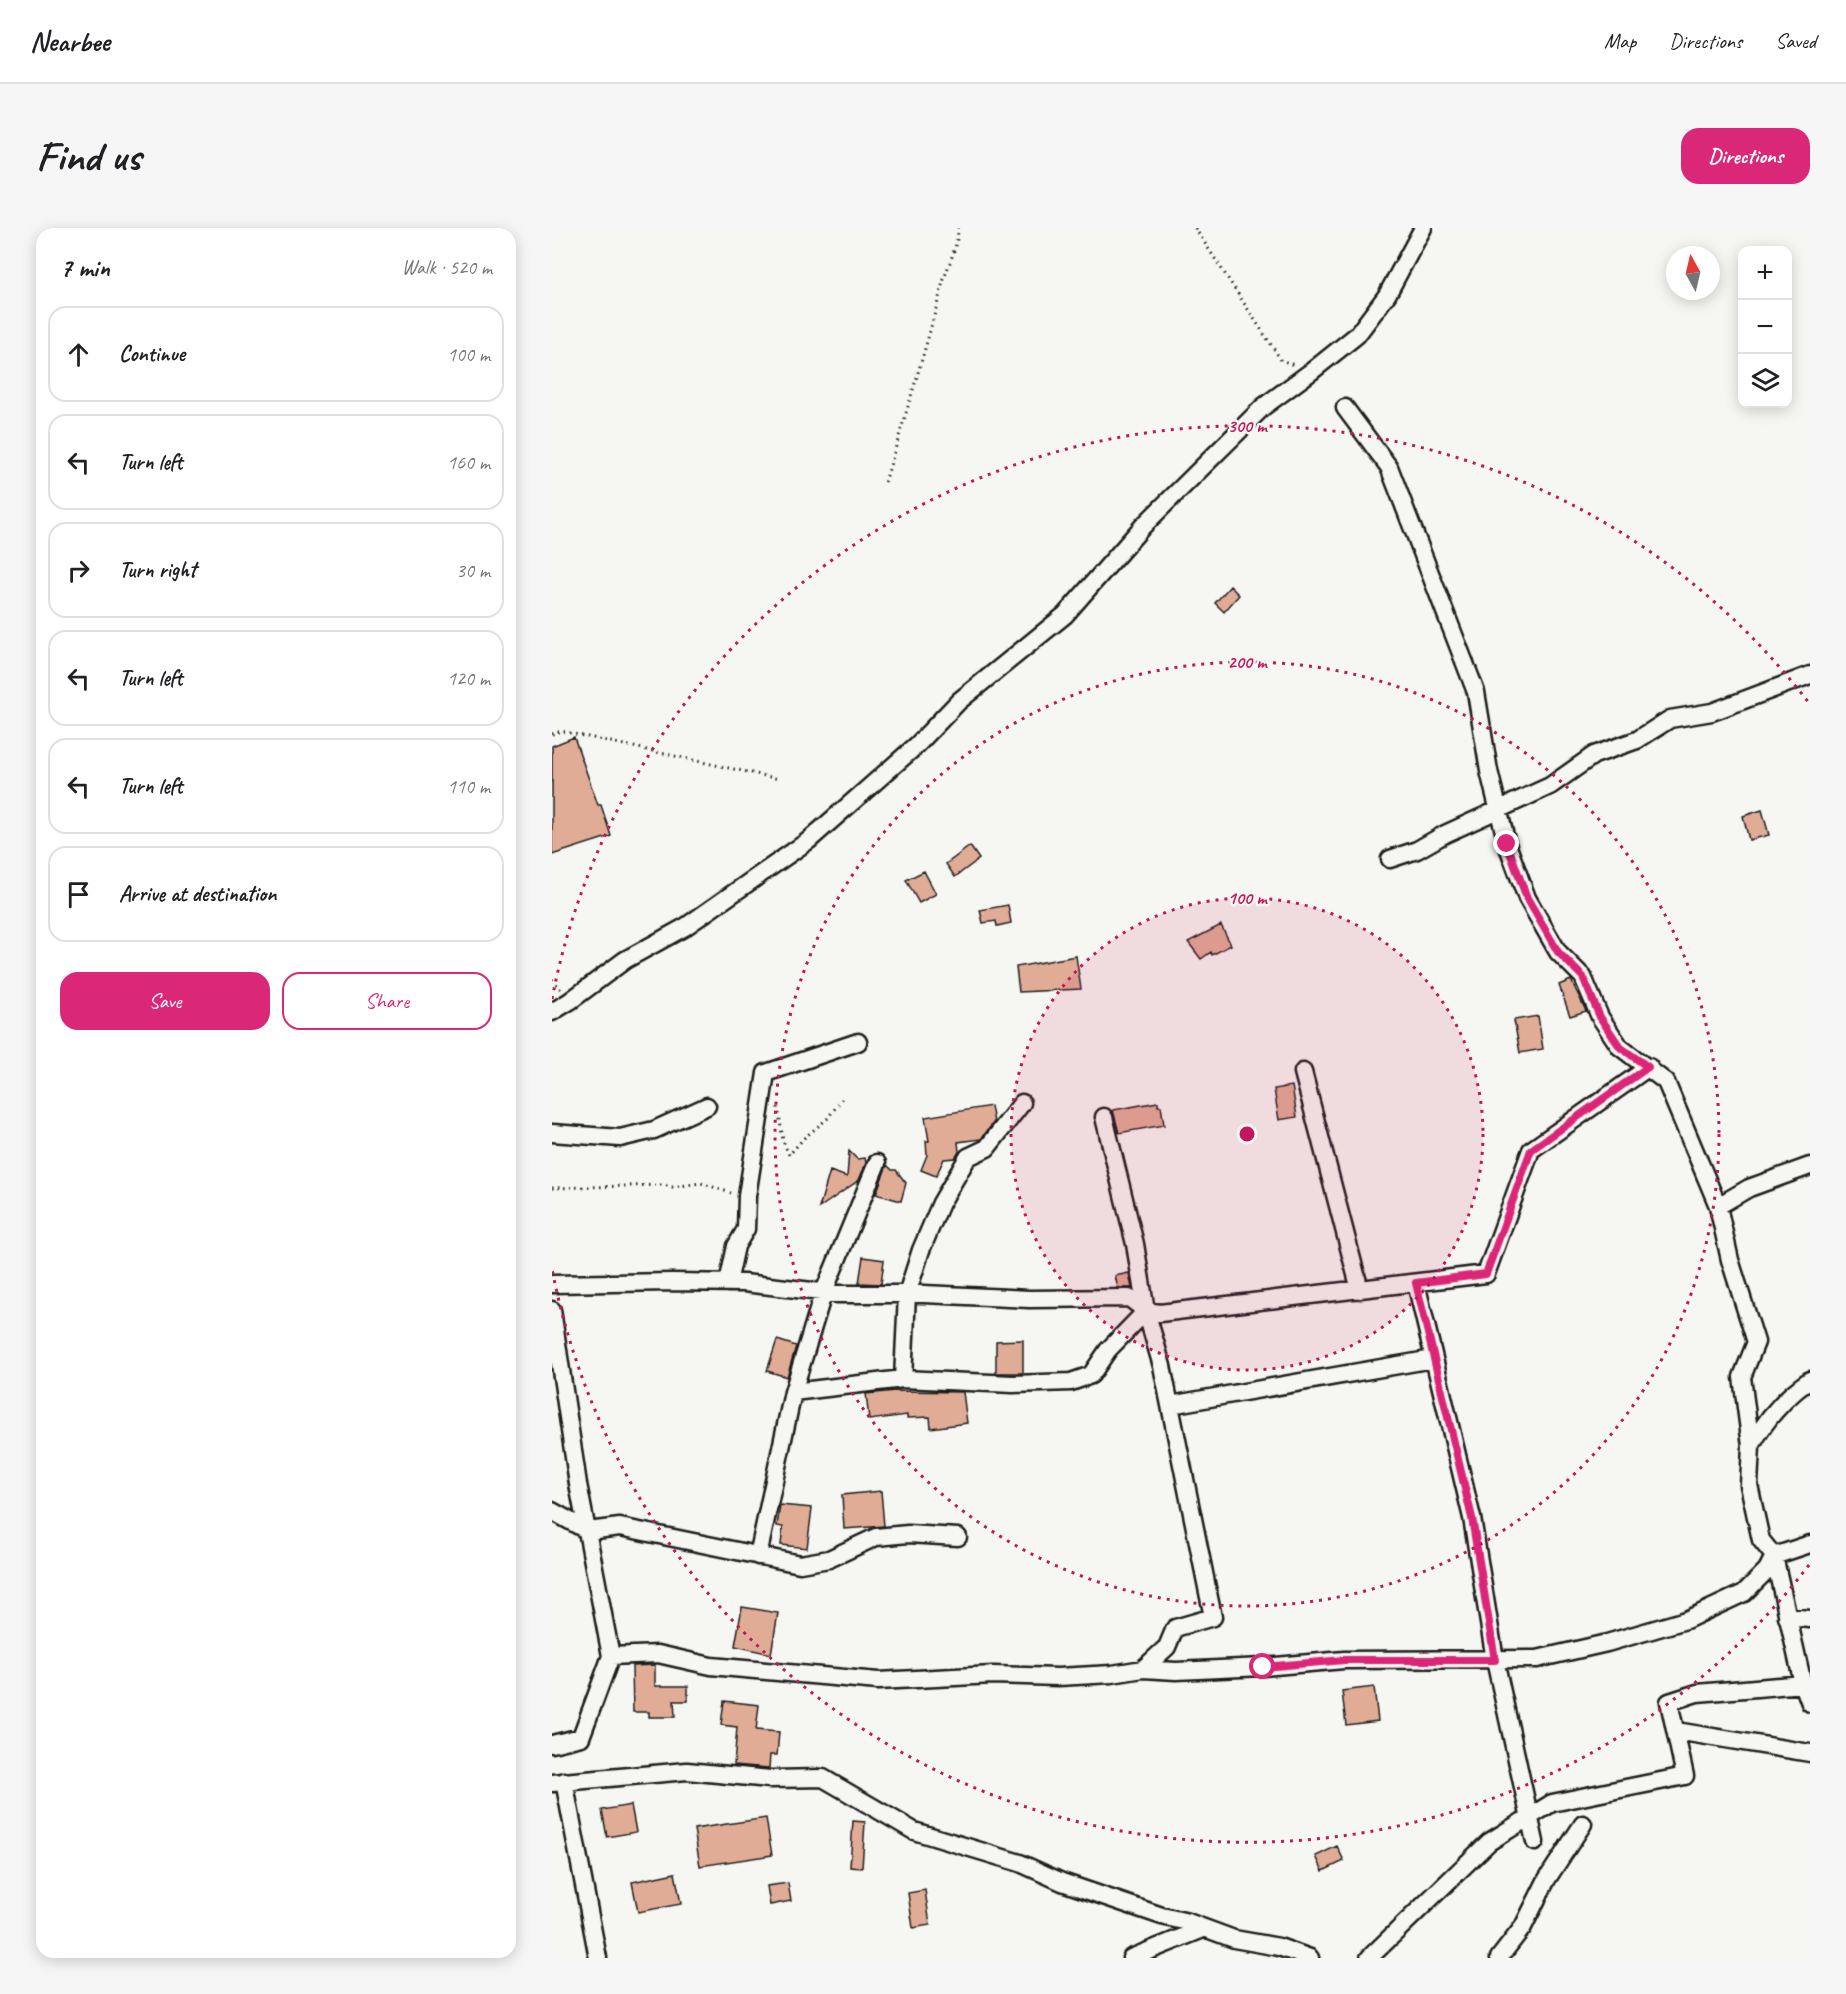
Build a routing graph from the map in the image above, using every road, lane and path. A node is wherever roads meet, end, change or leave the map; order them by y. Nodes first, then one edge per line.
1 (958, 228) edge
2 (1195, 228) edge
3 (1423, 228) edge
4 (1312, 371) junction
5 (1345, 408) dead end
6 (885, 482) dead end
7 (1810, 675) edge
8 (552, 734) edge
9 (779, 779) dead end
10 (1498, 809) junction
11 (1390, 859) dead end
12 (552, 1012) edge
13 (858, 1042) dead end
14 (1648, 1067) junction
15 (1303, 1072) dead end
16 (842, 1099) dead end
17 (1022, 1103) dead end
18 (706, 1106) dead end
19 (1104, 1117) dead end
20 (552, 1133) edge
21 (789, 1155) dead end
22 (877, 1163) dead end
23 (1810, 1166) edge
24 (552, 1188) edge
25 (747, 1196) junction
26 (1718, 1206) junction
27 (728, 1283) junction
28 (1416, 1283) junction
29 (552, 1284) edge
30 (1360, 1290) junction
31 (823, 1293) junction
32 (907, 1294) junction
33 (552, 1310) edge
34 (1146, 1311) junction
35 (1433, 1359) junction
36 (903, 1379) junction
37 (1810, 1380) edge
38 (793, 1392) junction
39 (1170, 1405) junction
40 (1750, 1446) junction
41 (552, 1510) edge
42 (588, 1531) junction
43 (958, 1537) dead end
44 (1810, 1544) edge
45 (758, 1556) junction
46 (1774, 1556) junction
47 (1787, 1617) junction
48 (1810, 1619) edge
49 (610, 1656) junction
50 (1495, 1660) junction
51 (1143, 1669) junction
52 (1803, 1684) junction
53 (1810, 1703) edge
54 (1676, 1731) junction
55 (552, 1744) edge
56 (1810, 1753) edge
57 (558, 1782) edge
58 (1583, 1824) dead end
59 (1535, 1842) dead end
60 (1203, 1929) junction
61 (598, 1958) edge
62 (1131, 1958) edge
63 (1310, 1958) edge
64 (1369, 1958) edge
65 (1499, 1958) edge

1 - 6 path
2 - 4 path
3 - 4 street
4 - 12 street
5 - 10 street
7 - 10 street
8 - 9 path
10 - 11 street
10 - 14 street
13 - 25 street
14 - 26 street
14 - 28 street
15 - 30 street
16 - 21 path
17 - 32 street
18 - 20 street
19 - 34 street
22 - 31 street
23 - 26 street
24 - 25 path
25 - 27 street
26 - 40 street
27 - 29 street
27 - 31 street
28 - 30 street
28 - 35 street
30 - 34 street
31 - 32 street
31 - 38 street
32 - 34 street
32 - 36 street
33 - 42 street
34 - 36 street
34 - 39 street
35 - 39 street
35 - 50 street
36 - 38 street
37 - 40 street
38 - 45 street
39 - 51 street
40 - 46 street
41 - 42 street
42 - 45 street
42 - 49 street
43 - 45 street
44 - 46 street
46 - 47 street
46 - 50 street
47 - 48 street
47 - 52 street
49 - 51 street
49 - 55 street
50 - 51 street
50 - 59 street
52 - 53 street
52 - 54 street
54 - 56 street
54 - 64 street
57 - 60 street
57 - 61 street
58 - 65 street
60 - 62 street
60 - 63 street

